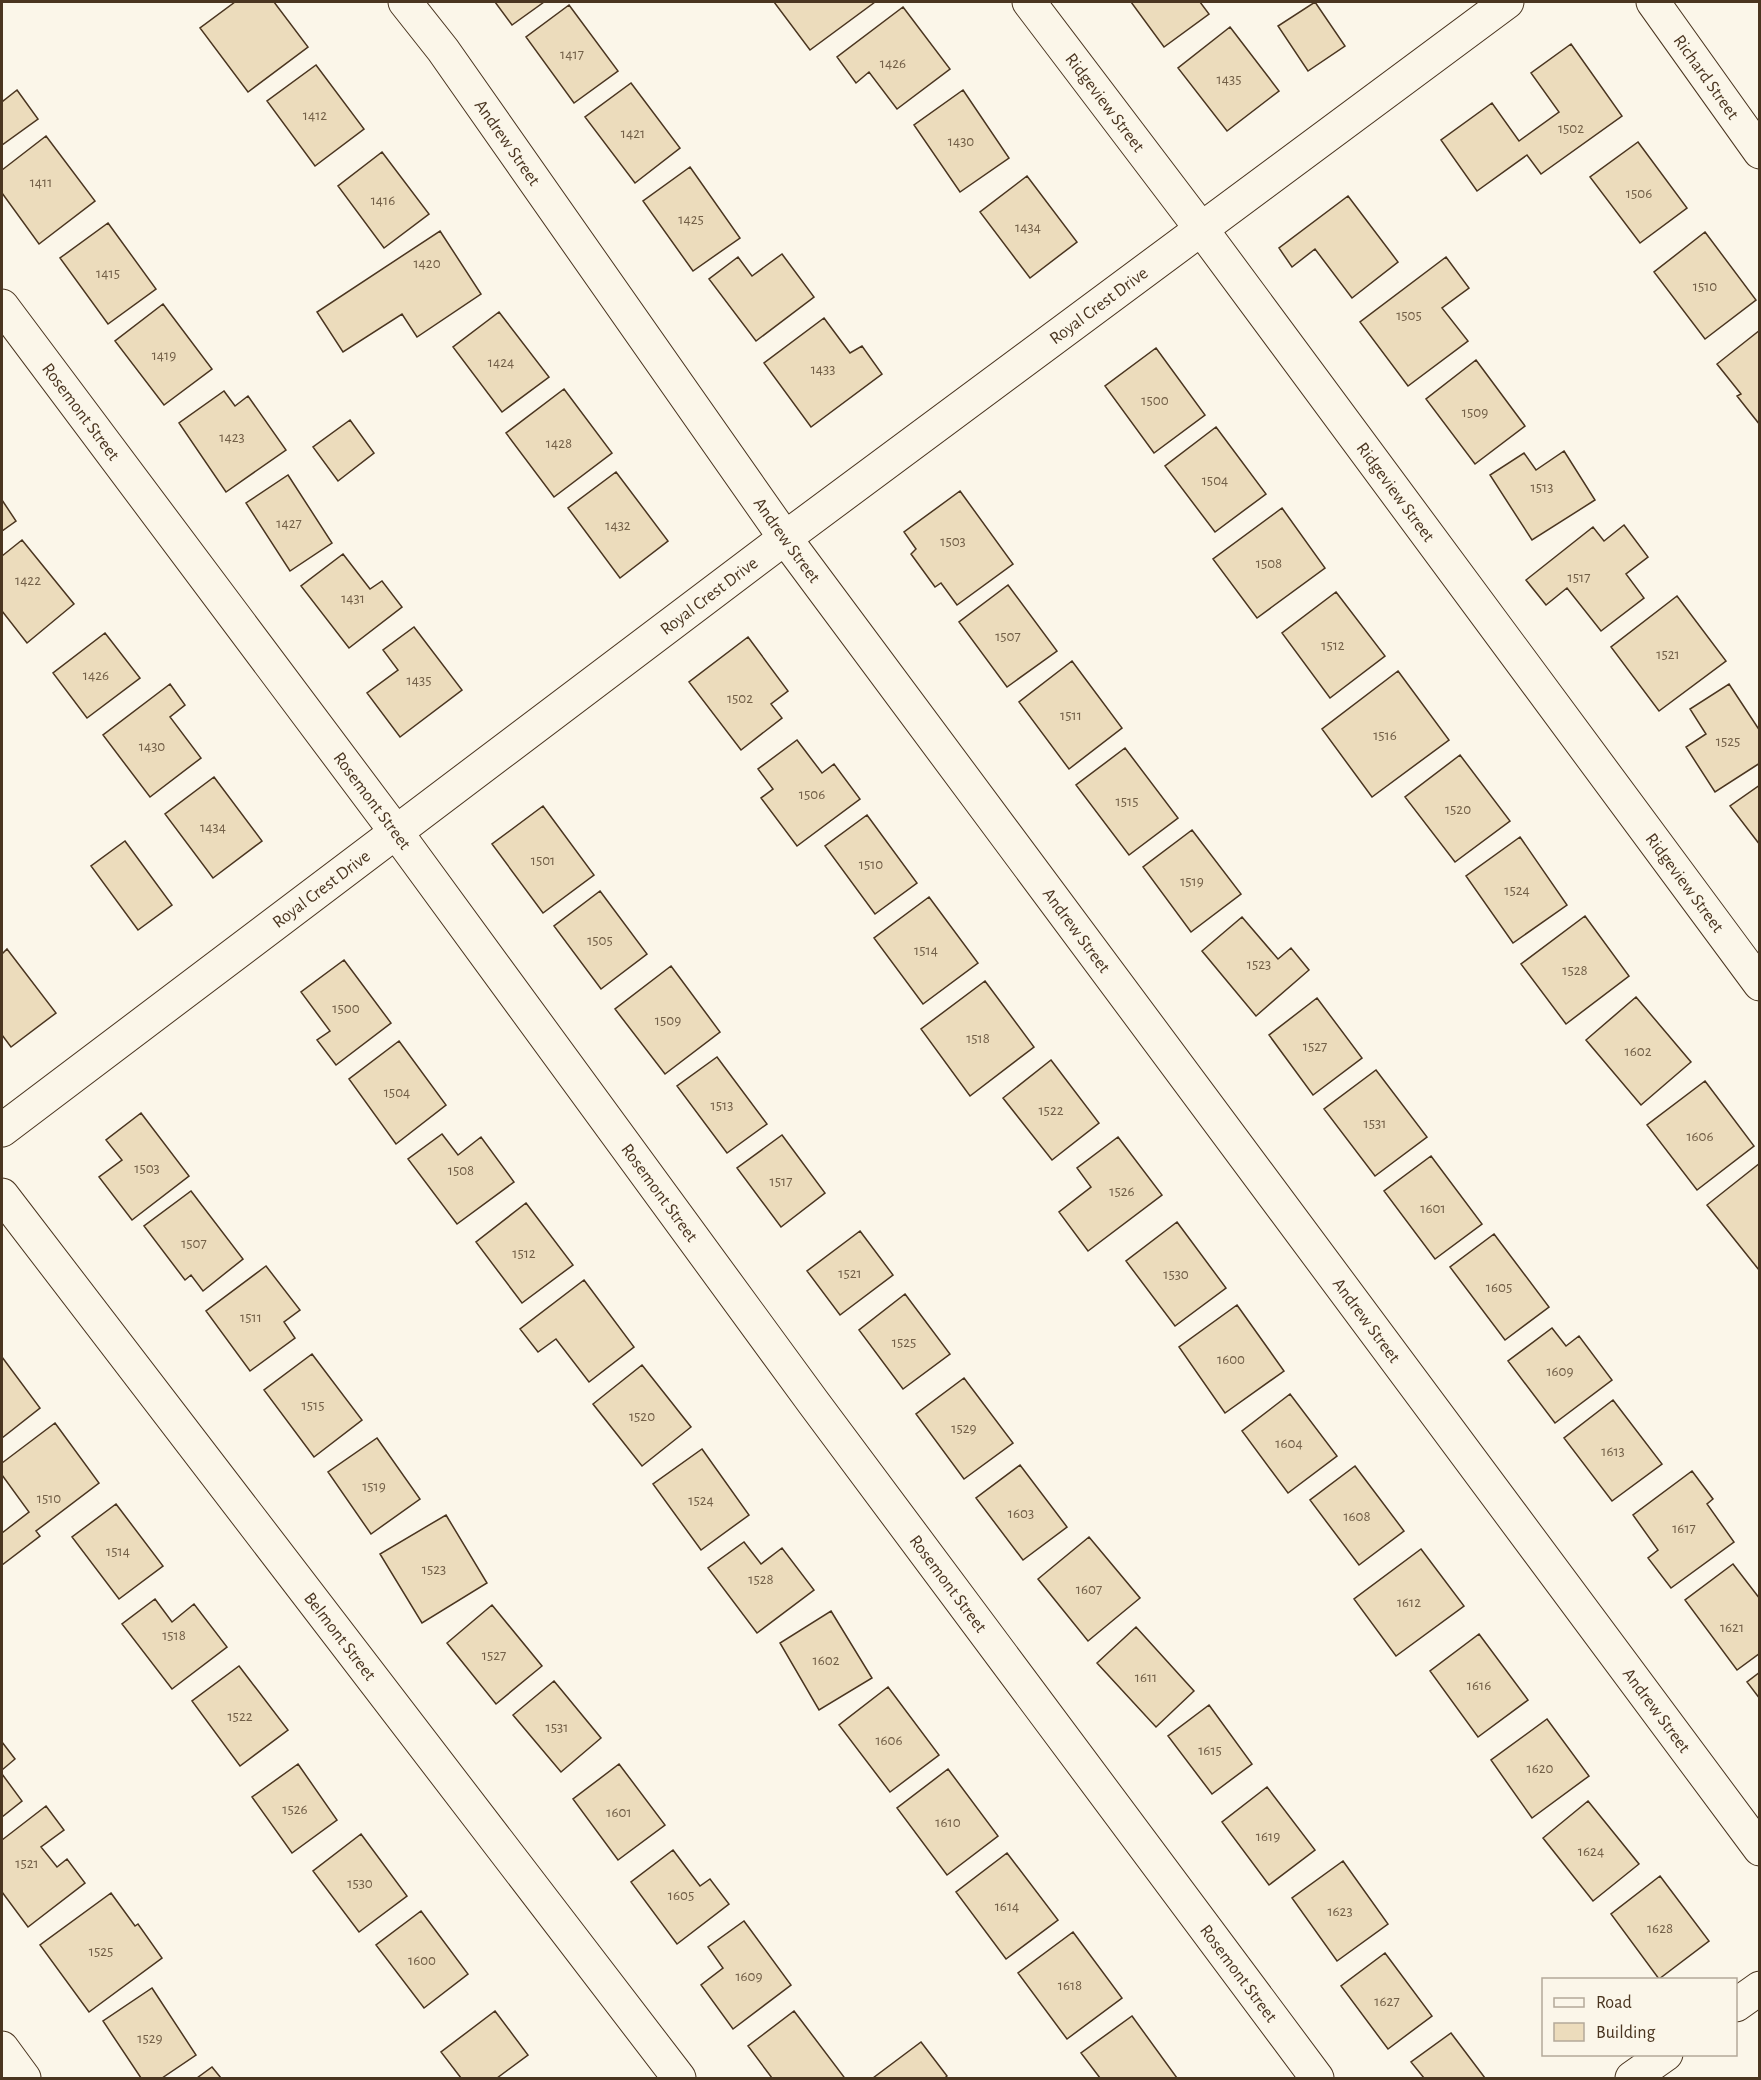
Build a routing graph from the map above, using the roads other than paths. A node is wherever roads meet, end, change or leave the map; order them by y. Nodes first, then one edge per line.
1 (405, 2) edge
2 (1029, 2) edge
3 (1507, 2) edge
4 (1653, 2) edge
5 (1760, 152) edge
6 (1202, 230) junction
7 (2, 306) edge
8 (785, 538) junction
9 (396, 832) junction
10 (1760, 984) edge
11 (2, 1130) edge
12 (2, 1195) edge
13 (1760, 1849) edge
14 (1760, 1988) edge
15 (1737, 2004) edge
16 (2, 2048) edge
17 (1665, 2056) edge
18 (24, 2079) edge
19 (679, 2079) edge
20 (1317, 2079) edge
21 (1632, 2079) edge

1 - 8 street, Andrew Street
2 - 6 street, Ridgeview Street
3 - 6 street, Royal Crest Drive
4 - 5 street, Richard Street
6 - 8 street, Royal Crest Drive
6 - 10 street, Ridgeview Street
7 - 9 street, Rosemont Street
8 - 9 street, Royal Crest Drive
8 - 13 street, Andrew Street
9 - 11 street, Royal Crest Drive
9 - 20 street, Rosemont Street
12 - 19 street, Belmont Street
14 - 15 street
16 - 18 street
17 - 21 street

